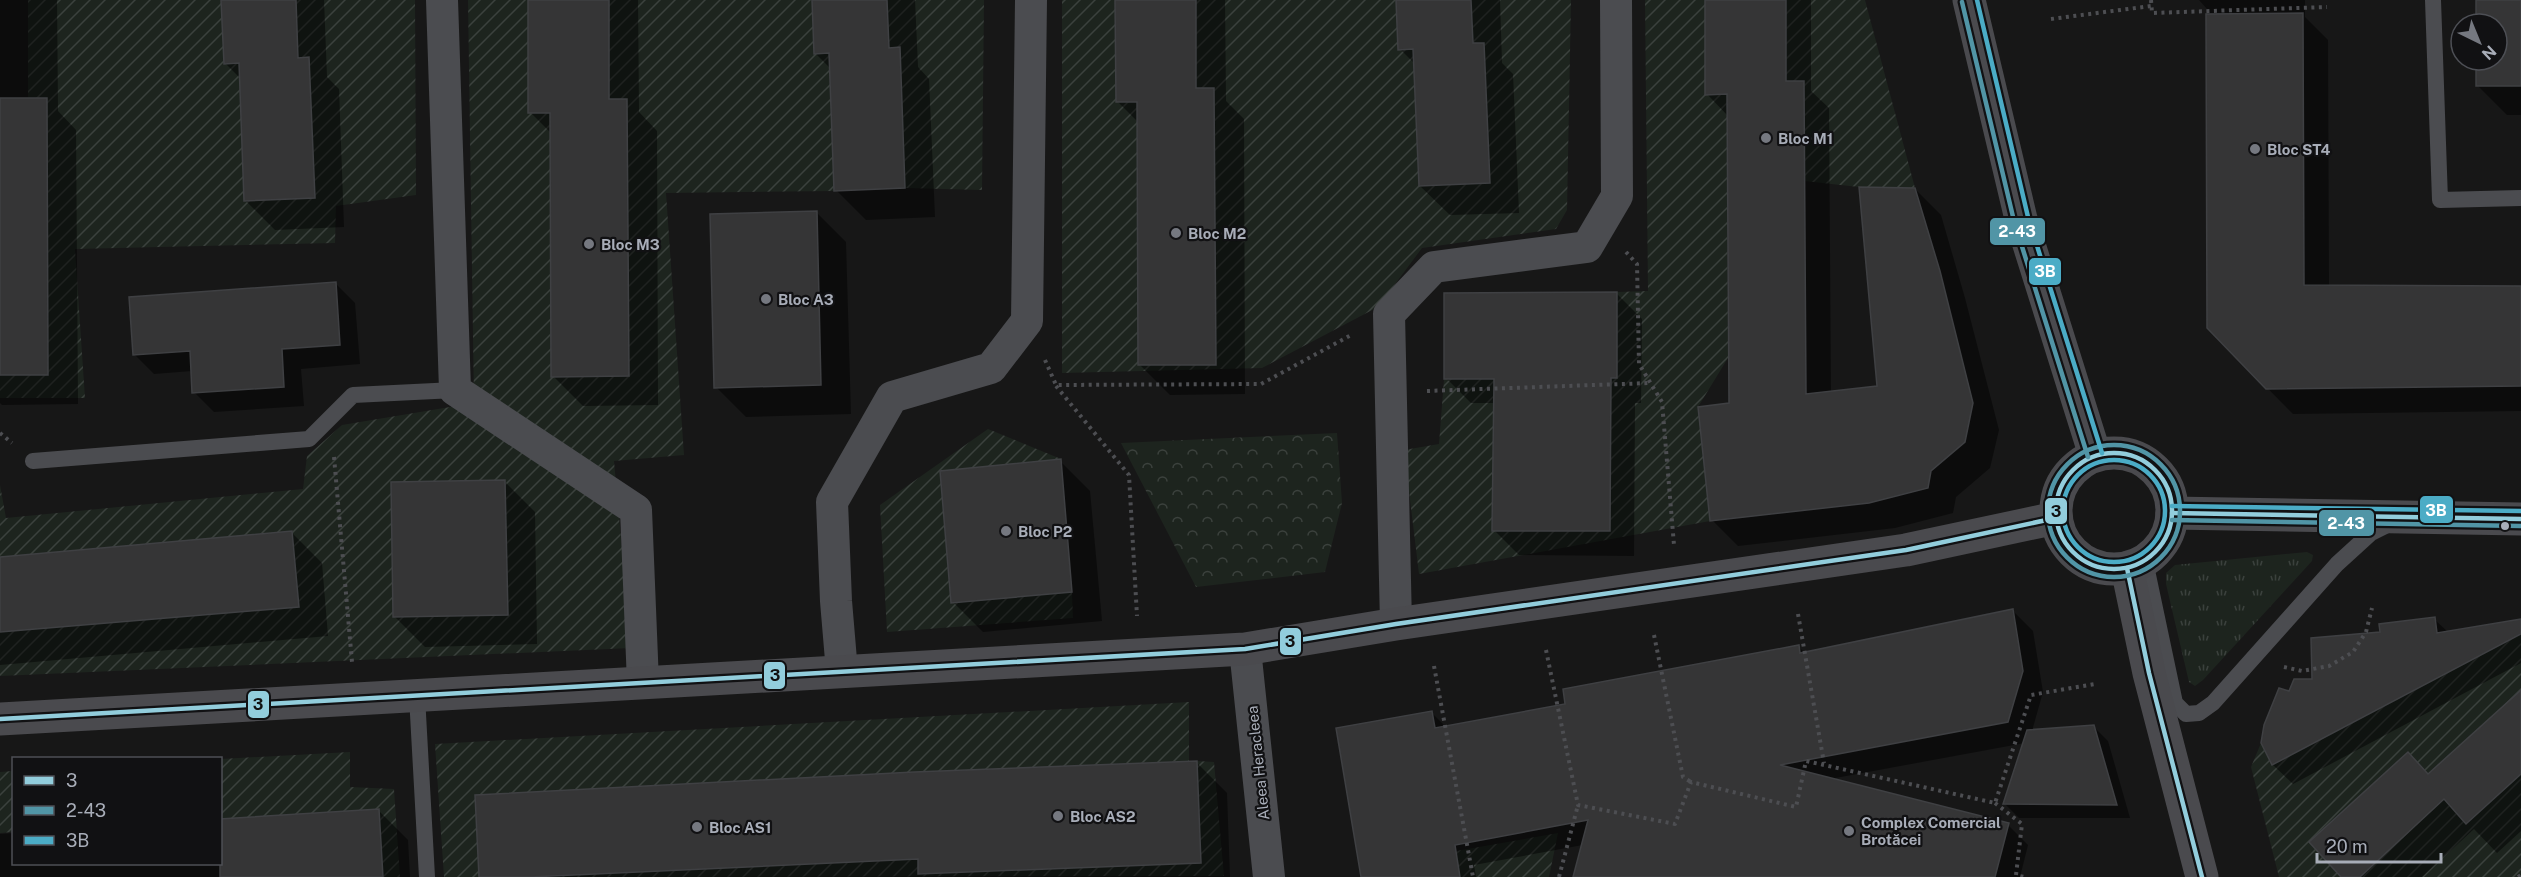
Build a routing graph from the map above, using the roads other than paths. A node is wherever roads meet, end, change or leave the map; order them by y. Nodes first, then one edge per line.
1 (442, 0) edge
2 (1031, 0) edge
3 (1616, 0) edge
4 (1969, 0) edge
5 (2433, 0) edge
6 (2521, 198) edge
7 (455, 390) junction
8 (2095, 455) junction
9 (33, 461) dead end
10 (2172, 513) junction
11 (2404, 517) junction
12 (2056, 518) junction
13 (2521, 519) edge
14 (2136, 564) junction
15 (1396, 624) junction
16 (1245, 649) junction
17 (842, 672) junction
18 (643, 683) junction
19 (417, 696) junction
20 (0, 719) edge
21 (427, 877) edge
22 (1269, 877) edge
23 (2202, 877) edge

1 - 7 street
2 - 17 street
3 - 15 street
4 - 8 street
5 - 6 lane
7 - 9 lane
7 - 18 street
8 - 10 street
8 - 12 street
10 - 11 street
10 - 14 street
11 - 13 street
11 - 14 lane
12 - 14 street
12 - 15 street
14 - 23 street
15 - 16 street
16 - 17 street
16 - 22 street, Aleea Heracleea
17 - 18 street
18 - 19 street
19 - 20 street
19 - 21 lane

